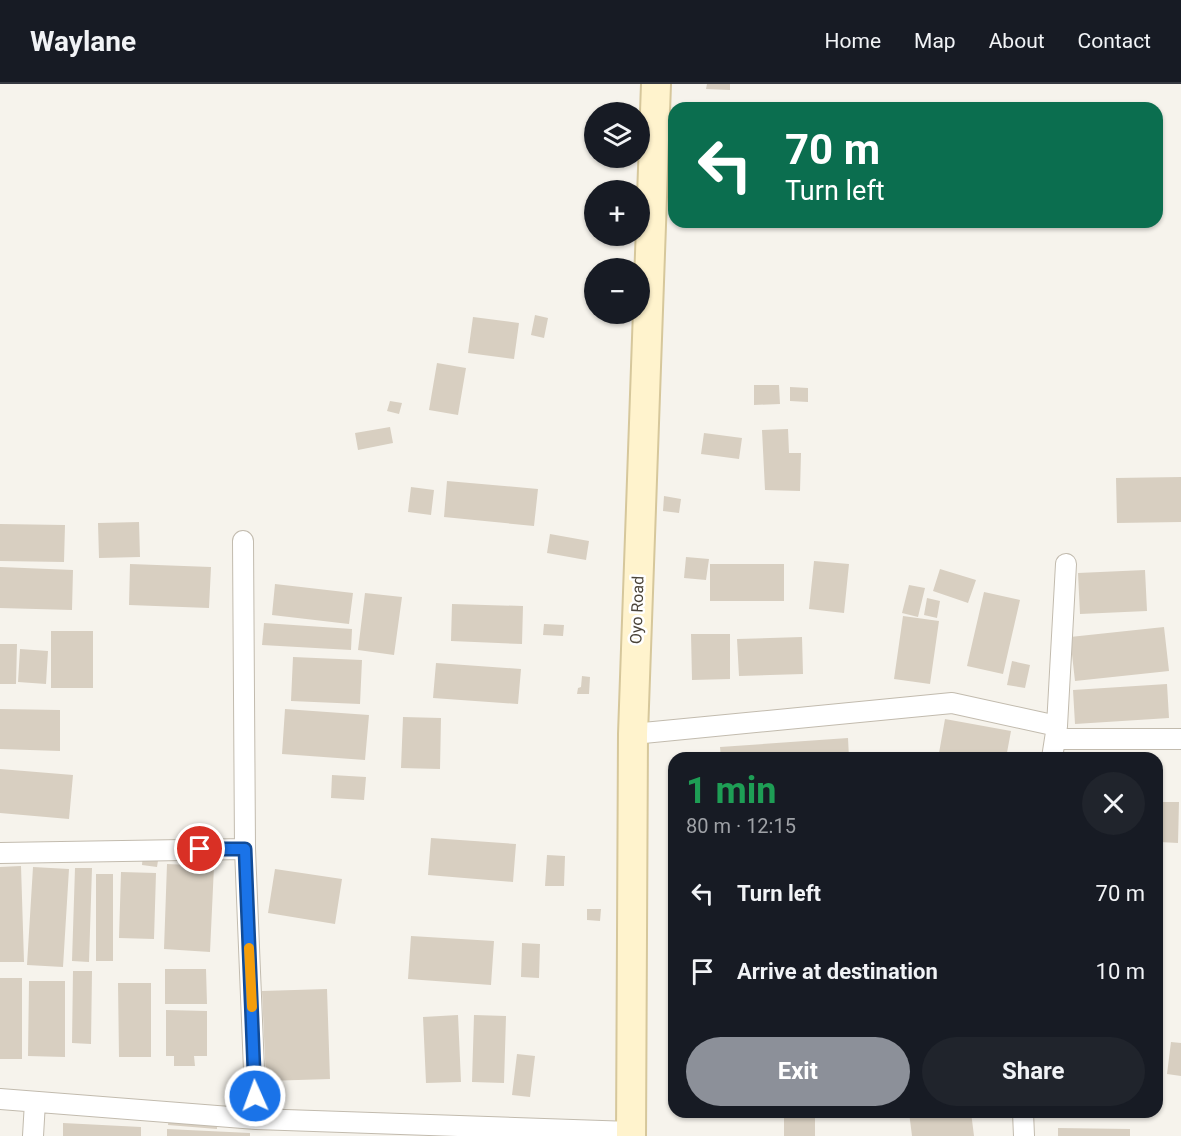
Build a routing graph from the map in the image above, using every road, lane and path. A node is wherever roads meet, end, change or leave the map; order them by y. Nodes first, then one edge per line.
1 (656, 84) edge
2 (243, 541) dead end
3 (1066, 564) dead end
4 (633, 734) junction
5 (1181, 739) edge
6 (1055, 741) edge
7 (245, 849) junction
8 (0, 853) edge
9 (0, 1099) edge
10 (35, 1102) junction
11 (1023, 1118) edge
12 (256, 1119) junction
13 (295, 1128) edge
14 (631, 1134) edge
15 (33, 1136) edge
16 (1024, 1136) edge

1 - 4 street, Oyo Road
2 - 7 street
3 - 6 street
4 - 6 street
4 - 14 street, Oyo Road
5 - 6 street
7 - 8 street
7 - 12 street
9 - 10 street
10 - 12 street
10 - 15 street
11 - 16 street
12 - 13 street
13 - 14 street

